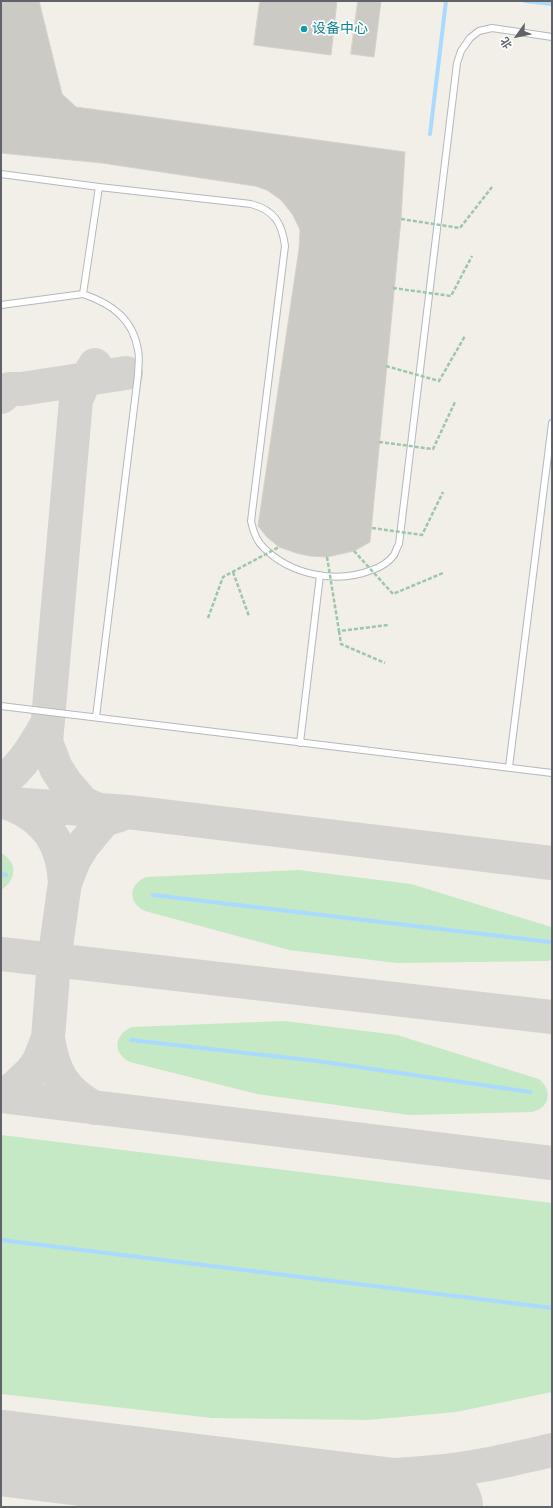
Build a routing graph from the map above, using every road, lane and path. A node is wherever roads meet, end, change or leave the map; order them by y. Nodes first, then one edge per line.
1 (552, 37) edge
2 (1, 174) edge
3 (99, 187) junction
4 (492, 187) dead end
5 (400, 219) dead end
6 (472, 256) dead end
7 (393, 288) dead end
8 (84, 294) junction
9 (1, 305) edge
10 (465, 336) dead end
11 (386, 366) dead end
12 (455, 402) dead end
13 (552, 423) edge
14 (379, 442) dead end
15 (443, 492) dead end
16 (372, 528) dead end
17 (279, 547) dead end
18 (354, 551) dead end
19 (327, 557) dead end
20 (233, 572) junction
21 (443, 573) dead end
22 (320, 575) junction
23 (249, 616) dead end
24 (208, 618) dead end
25 (388, 625) dead end
26 (339, 631) junction
27 (385, 663) dead end
28 (1, 706) edge
29 (96, 718) junction
30 (300, 743) junction
31 (509, 767) junction
32 (552, 773) edge

1 - 22 lane
2 - 3 lane
3 - 8 lane
3 - 22 lane
4 - 5 path, bridge
6 - 7 path, bridge
8 - 9 lane
8 - 29 lane
10 - 11 path, bridge
12 - 14 path, bridge
13 - 31 lane
15 - 16 path, bridge
17 - 20 path, bridge
18 - 21 path, bridge
19 - 26 path, bridge
20 - 23 path
20 - 24 path, bridge
22 - 30 lane
25 - 26 path, bridge
26 - 27 path
28 - 29 lane
29 - 30 lane
30 - 31 lane
31 - 32 lane

